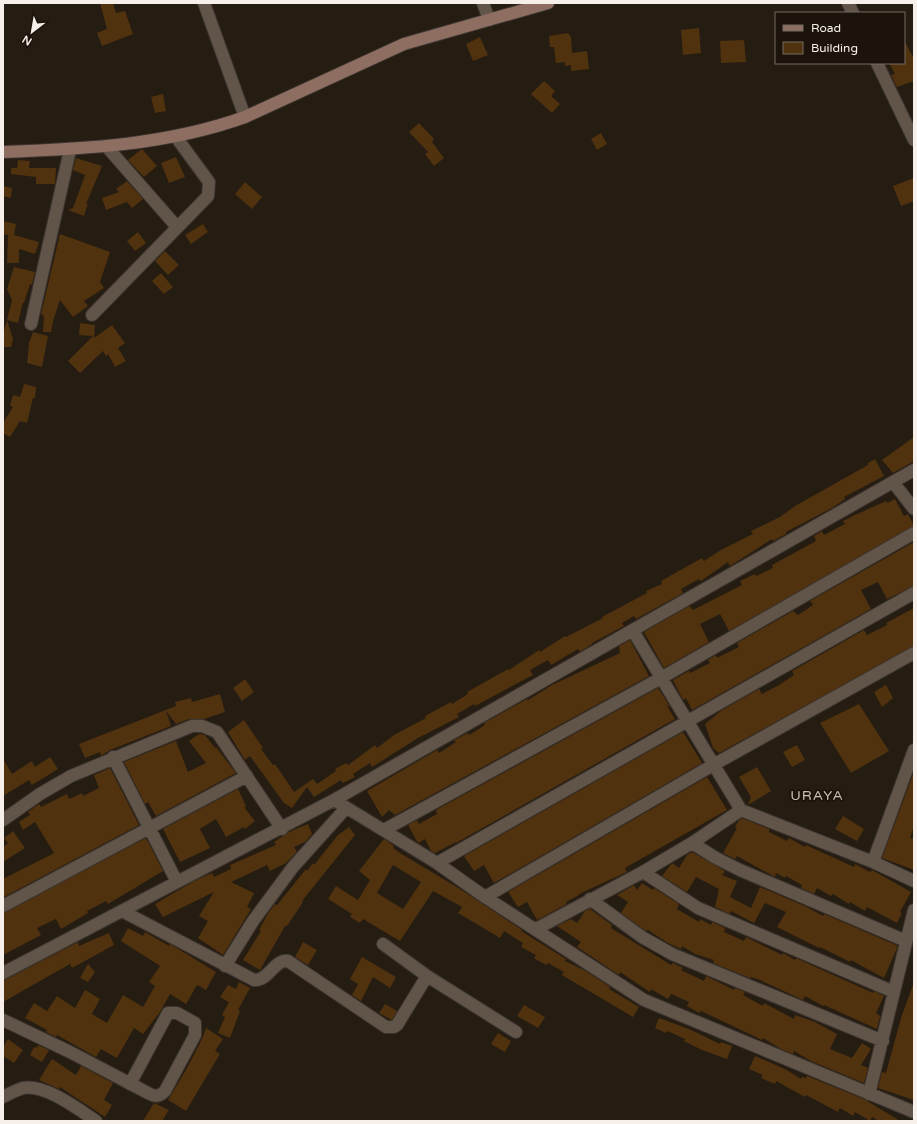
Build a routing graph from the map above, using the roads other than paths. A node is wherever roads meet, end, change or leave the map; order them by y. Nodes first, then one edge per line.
1 (204, 3) edge
2 (483, 3) edge
3 (548, 3) edge
4 (848, 3) edge
5 (852, 12) edge
6 (489, 20) junction
7 (877, 64) edge
8 (245, 117) junction
9 (176, 137) junction
10 (914, 140) edge
11 (107, 147) junction
12 (70, 150) junction
13 (3, 152) edge
14 (177, 227) junction
15 (92, 315) dead end
16 (31, 324) dead end
17 (914, 470) edge
18 (893, 482) junction
19 (914, 509) edge
20 (914, 533) edge
21 (914, 593) edge
22 (632, 631) junction
23 (914, 654) edge
24 (661, 678) junction
25 (689, 722) junction
26 (914, 750) edge
27 (113, 757) junction
28 (713, 765) junction
29 (247, 776) junction
30 (334, 800) junction
31 (346, 808) junction
32 (741, 810) junction
33 (3, 820) edge
34 (149, 829) junction
35 (282, 829) junction
36 (384, 830) junction
37 (692, 843) junction
38 (873, 862) junction
39 (437, 863) junction
40 (643, 872) junction
41 (914, 881) edge
42 (177, 882) junction
43 (485, 897) junction
44 (590, 899) junction
45 (3, 906) edge
46 (914, 910) edge
47 (122, 911) junction
48 (536, 929) junction
49 (906, 941) junction
50 (383, 944) dead end
51 (225, 966) junction
52 (3, 974) edge
53 (427, 976) junction
54 (894, 992) junction
55 (3, 1020) edge
56 (516, 1032) dead end
57 (884, 1041) junction
58 (130, 1084) junction
59 (869, 1094) junction
60 (3, 1097) edge
61 (914, 1112) edge
62 (96, 1121) edge

1 - 8 street
2 - 6 street
3 - 6 street
4 - 5 street
6 - 8 street
7 - 10 street
8 - 9 street
9 - 11 street
9 - 14 street
11 - 12 street
11 - 14 street
12 - 13 street
12 - 16 street
14 - 15 street
17 - 18 street
18 - 19 street
18 - 22 street
20 - 24 street
21 - 25 street
22 - 24 street
22 - 30 street
23 - 28 street
24 - 25 street
24 - 36 street
25 - 28 street
25 - 39 street
26 - 38 street
27 - 29 street
27 - 33 street
27 - 34 street
28 - 32 street
28 - 43 street
29 - 34 street
29 - 35 street
30 - 31 street
30 - 35 street
31 - 36 street
31 - 51 street
32 - 37 street
32 - 38 street
34 - 42 street
34 - 45 street
35 - 42 street
36 - 39 street
37 - 40 street
37 - 49 street
38 - 41 street
39 - 43 street
40 - 44 street
40 - 54 street
42 - 47 street
43 - 48 street
44 - 48 street
44 - 57 street
46 - 49 street
47 - 51 street
47 - 52 street
48 - 59 street
49 - 54 street
50 - 53 street
51 - 53 street
53 - 56 street
54 - 57 street
55 - 58 street
57 - 59 street
58 - 58 street
59 - 61 street
60 - 62 street

